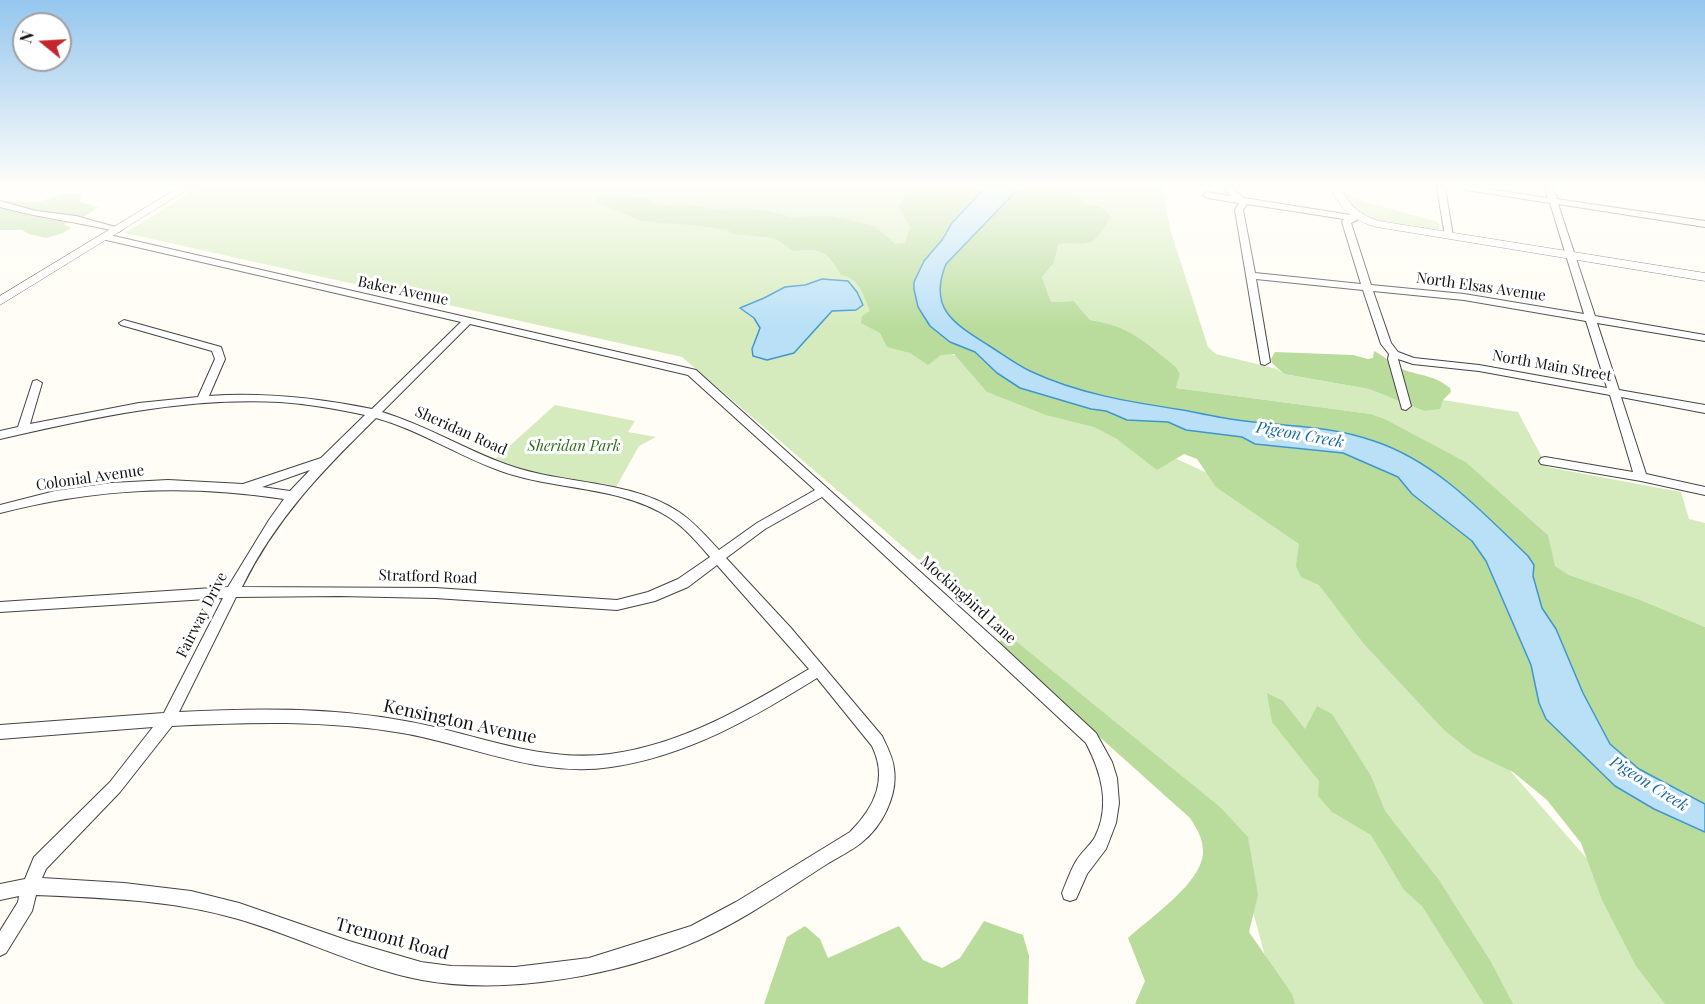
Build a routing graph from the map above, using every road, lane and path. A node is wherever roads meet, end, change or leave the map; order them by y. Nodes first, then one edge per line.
1 (109, 235) edge
2 (1244, 235) edge
3 (1350, 235) edge
4 (1442, 235) edge
5 (1565, 235) edge
6 (1449, 236) joint
7 (105, 237) junction
8 (1571, 255) junction
9 (1252, 276) junction
10 (1705, 277) edge
11 (1367, 287) junction
12 (0, 301) edge
13 (1591, 318) junction
14 (469, 320) junction
15 (124, 323) dead end
16 (1705, 338) edge
17 (1394, 354) junction
18 (1265, 362) dead end
19 (694, 374) joint
20 (37, 383) dead end
21 (1614, 392) junction
22 (202, 399) junction
23 (1406, 406) dead end
24 (1705, 409) edge
25 (374, 413) junction
26 (23, 429) junction
27 (0, 435) edge
28 (324, 461) junction
29 (1545, 461) dead end
30 (1641, 477) junction
31 (242, 489) junction
32 (823, 491) junction
33 (1705, 491) edge
34 (293, 496) junction
35 (0, 509) edge
36 (718, 558) junction
37 (232, 592) junction
38 (0, 607) edge
39 (819, 670) junction
40 (168, 719) junction
41 (0, 732) edge
42 (888, 775) joint
43 (30, 886) junction
44 (0, 892) edge
45 (1070, 893) dead end
46 (0, 947) edge

1 - 7 street
2 - 9 street
3 - 11 street
4 - 6 street
5 - 8 street
6 - 8 street
7 - 12 street
7 - 14 street, Baker Avenue
8 - 10 street
8 - 13 street
9 - 11 street, North Elsas Avenue
9 - 18 street
11 - 13 street, North Elsas Avenue
11 - 17 street
13 - 16 street, North Elsas Avenue
13 - 21 street
14 - 19 street, Baker Avenue
14 - 25 street, Fairway Drive
15 - 22 street
17 - 21 street, North Main Street
17 - 23 street
19 - 32 street, Mockingbird Lane
20 - 26 street
21 - 24 street, North Main Street
21 - 30 street
22 - 25 street, Sheridan Road
22 - 26 street, Sheridan Road
25 - 28 street, Fairway Drive
25 - 36 street, Sheridan Road
26 - 27 street, Sheridan Road
28 - 31 street
28 - 34 street, Fairway Drive
29 - 30 street
30 - 33 street
31 - 34 street, Colonial Avenue
31 - 35 street, Colonial Avenue
32 - 36 street, Stratford Road
32 - 45 street, Mockingbird Lane
34 - 37 street, Fairway Drive
36 - 37 street, Stratford Road
36 - 39 street, Sheridan Road
37 - 38 street, Stratford Road
37 - 40 street, Fairway Drive
39 - 40 street, Kensington Avenue
39 - 42 street, Sheridan Road
40 - 41 street, Kensington Avenue
40 - 43 street, Fairway Drive
42 - 43 street, Tremont Road
43 - 44 street, Tremont Road
43 - 46 street, Fairway Drive

